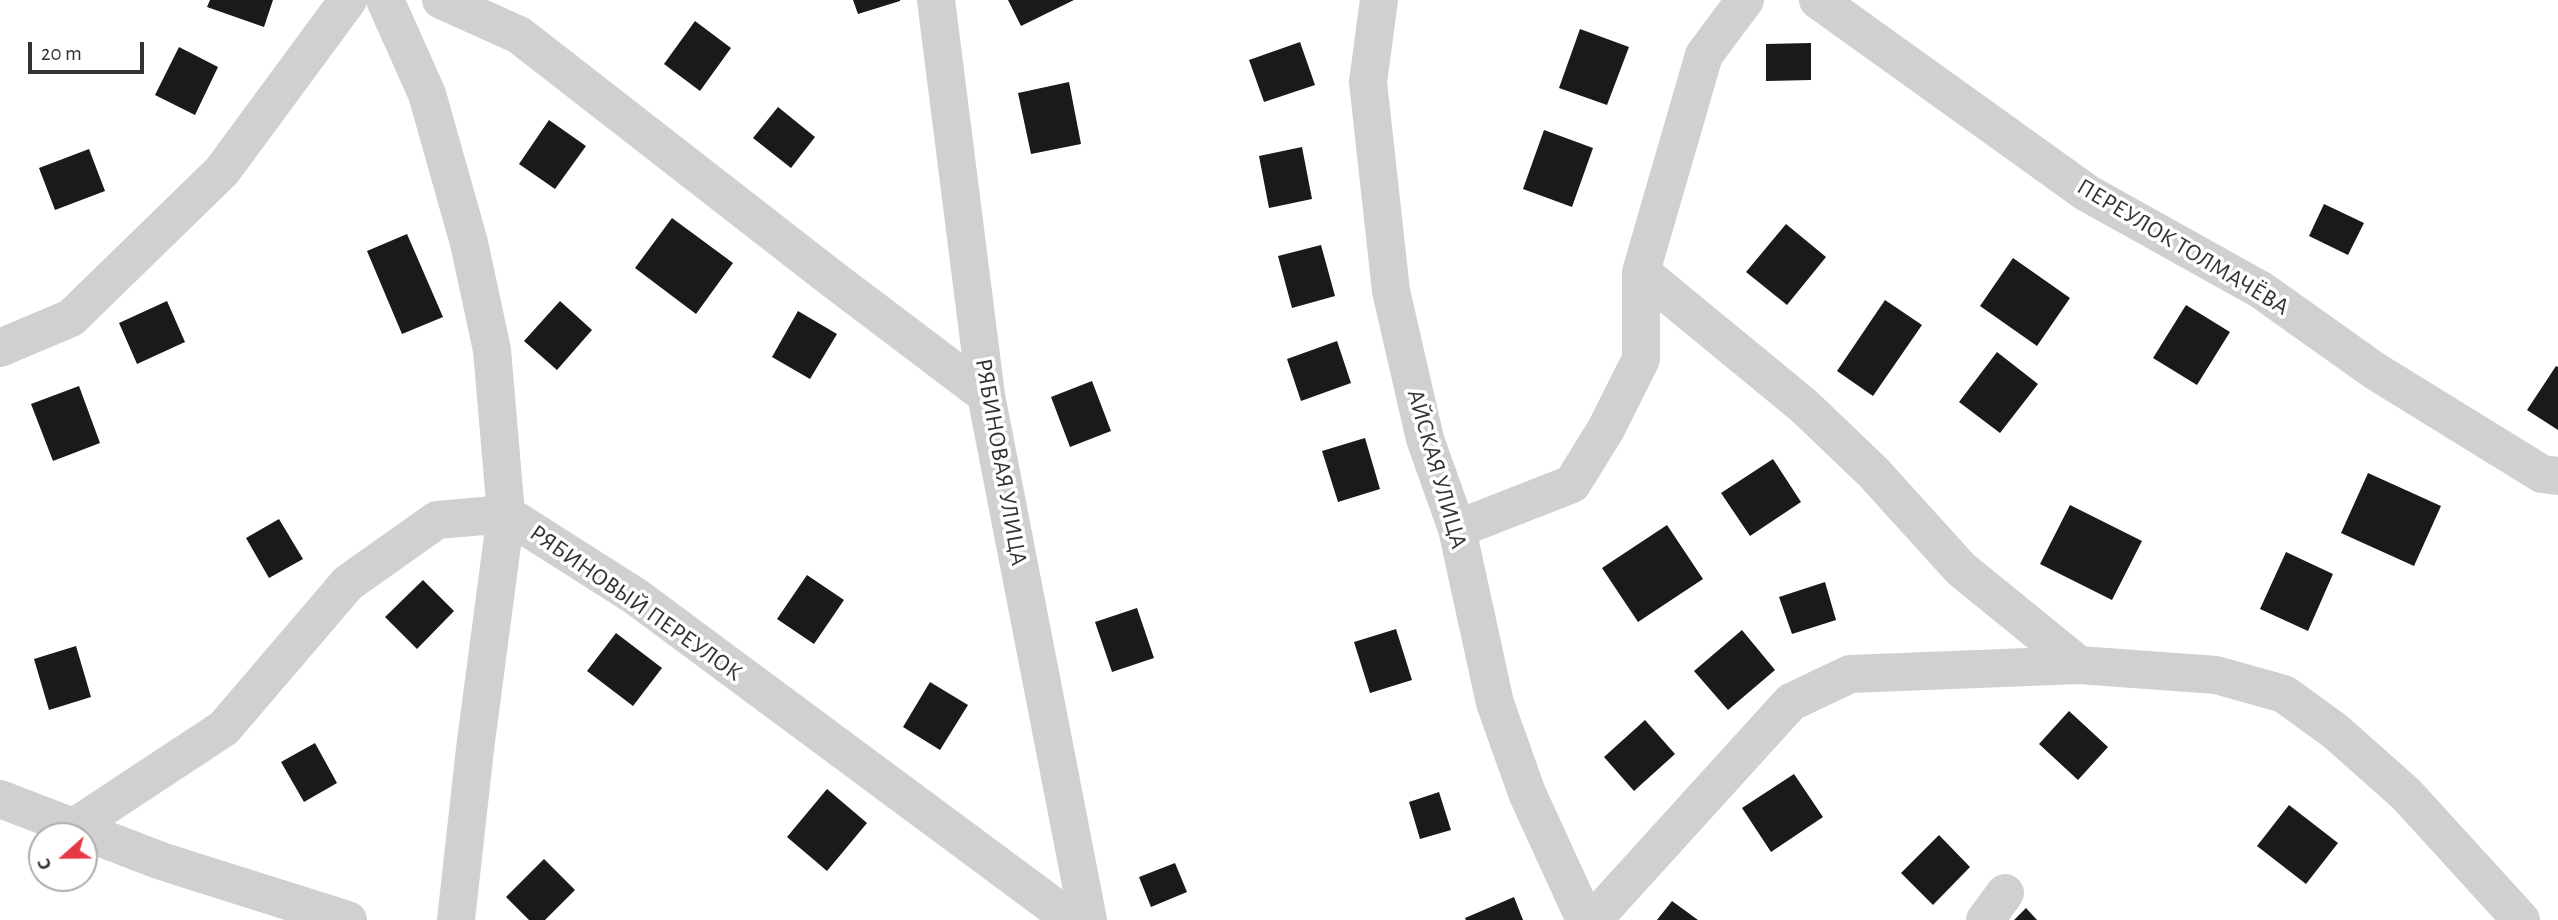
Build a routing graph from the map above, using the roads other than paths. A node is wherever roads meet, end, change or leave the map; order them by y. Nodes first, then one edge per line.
1 (348, 0) edge
2 (385, 0) edge
3 (441, 0) edge
4 (936, 0) edge
5 (1379, 0) edge
6 (1745, 0) edge
7 (1818, 0) edge
8 (1641, 272) junction
9 (0, 348) edge
10 (986, 395) junction
11 (2558, 476) edge
12 (506, 514) junction
13 (1457, 529) junction
14 (2079, 665) junction
15 (0, 799) edge
16 (61, 822) edge
17 (82, 822) edge
18 (98, 836) edge
19 (348, 920) edge
20 (456, 920) edge
21 (1072, 920) edge
22 (1088, 920) edge
23 (1585, 920) edge
24 (1593, 920) edge
25 (2521, 920) edge

1 - 9 street
2 - 12 street
3 - 10 street
4 - 10 street, РЯБИНОВАЯ УЛИЦА
5 - 13 street, АЙСКАЯ УЛИЦА
6 - 8 street
7 - 11 street, ПЕРЕУЛОК ТОЛМАЧЁВА
8 - 13 street
8 - 14 street
10 - 22 street, РЯБИНОВАЯ УЛИЦА
12 - 17 street, РЯБИНОВЫЙ ПЕРЕУЛОК
12 - 20 street
12 - 21 street, РЯБИНОВЫЙ ПЕРЕУЛОК
13 - 23 street, АЙСКАЯ УЛИЦА
14 - 24 street
14 - 25 street
15 - 16 street
18 - 19 street

